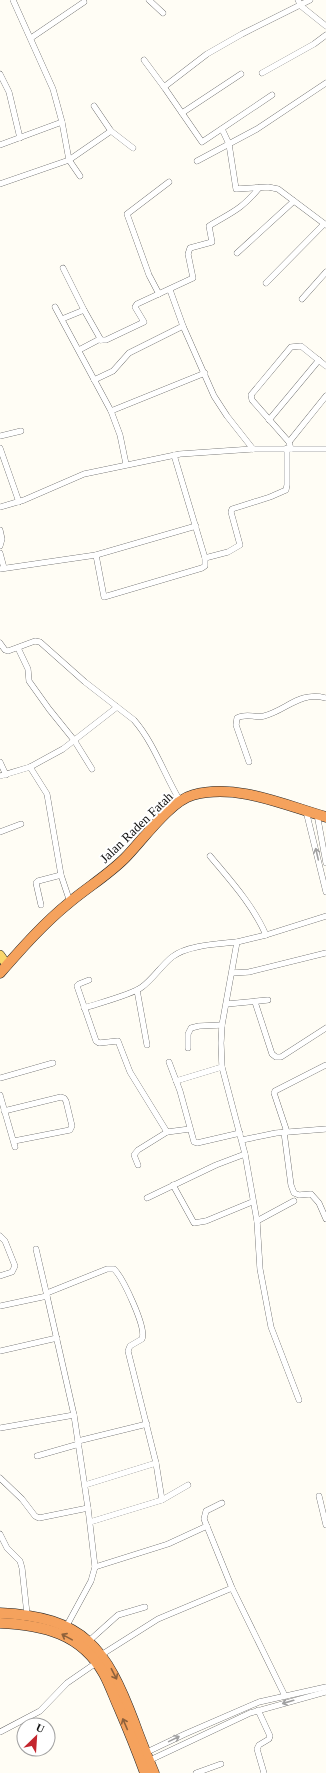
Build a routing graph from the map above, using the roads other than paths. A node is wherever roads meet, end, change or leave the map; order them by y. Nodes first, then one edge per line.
1 (13, 0) edge
2 (149, 0) edge
3 (298, 0) edge
4 (310, 0) edge
5 (84, 2) dead end
6 (301, 6) junction
7 (163, 13) dead end
8 (326, 26) edge
9 (326, 35) edge
10 (31, 38) junction
11 (144, 60) dead end
12 (262, 73) dead end
13 (0, 74) edge
14 (241, 74) dead end
15 (326, 83) edge
16 (164, 87) junction
17 (272, 95) dead end
18 (94, 106) dead end
19 (182, 113) junction
20 (62, 122) junction
21 (222, 129) junction
22 (111, 131) junction
23 (20, 138) junction
24 (229, 144) junction
25 (0, 145) edge
26 (133, 148) dead end
27 (69, 160) junction
28 (197, 161) dead end
29 (80, 176) dead end
30 (169, 182) dead end
31 (0, 184) edge
32 (259, 188) junction
33 (294, 201) junction
34 (325, 225) edge
35 (237, 253) dead end
36 (63, 268) dead end
37 (326, 272) edge
38 (266, 283) dead end
39 (170, 290) junction
40 (159, 294) junction
41 (302, 299) dead end
42 (55, 307) dead end
43 (84, 310) junction
44 (62, 319) junction
45 (183, 326) junction
46 (101, 340) junction
47 (79, 350) junction
48 (319, 360) junction
49 (326, 366) edge
50 (205, 373) junction
51 (94, 380) junction
52 (326, 396) edge
53 (111, 411) junction
54 (269, 420) junction
55 (21, 431) dead end
56 (0, 436) edge
57 (289, 446) junction
58 (0, 448) edge
59 (253, 449) junction
60 (326, 449) edge
61 (174, 455) junction
62 (126, 464) junction
63 (19, 502) junction
64 (0, 507) edge
65 (196, 526) junction
66 (0, 530) edge
67 (0, 546) edge
68 (0, 553) edge
69 (96, 555) junction
70 (205, 558) junction
71 (2, 569) edge
72 (0, 643) edge
73 (18, 648) junction
74 (326, 698) edge
75 (118, 707) junction
76 (74, 740) junction
77 (0, 762) edge
78 (249, 762) dead end
79 (30, 767) junction
80 (92, 769) dead end
81 (3, 776) edge
82 (180, 801) junction
83 (306, 811) junction
84 (322, 816) edge
85 (21, 824) dead end
86 (0, 832) edge
87 (210, 856) dead end
88 (326, 863) edge
89 (61, 875) junction
90 (326, 892) edge
91 (70, 902) junction
92 (41, 905) dead end
93 (326, 916) edge
94 (266, 935) junction
95 (237, 942) junction
96 (326, 953) edge
97 (0, 955) edge
98 (7, 965) junction
99 (0, 973) edge
100 (232, 973) junction
101 (90, 980) dead end
102 (137, 990) junction
103 (268, 1000) dead end
104 (255, 1002) junction
105 (227, 1004) junction
106 (84, 1008) junction
107 (222, 1025) junction
108 (326, 1028) edge
109 (147, 1045) dead end
110 (188, 1048) dead end
111 (169, 1062) dead end
112 (53, 1064) dead end
113 (326, 1065) edge
114 (222, 1067) junction
115 (0, 1078) edge
116 (176, 1080) junction
117 (0, 1095) edge
118 (4, 1111) junction
119 (190, 1129) junction
120 (326, 1129) edge
121 (167, 1132) junction
122 (240, 1132) junction
123 (286, 1132) junction
124 (242, 1140) junction
125 (245, 1154) junction
126 (138, 1166) dead end
127 (173, 1185) junction
128 (147, 1198) dead end
129 (294, 1201) dead end
130 (252, 1202) junction
131 (326, 1219) edge
132 (257, 1221) junction
133 (0, 1236) edge
134 (36, 1248) dead end
135 (0, 1276) edge
136 (47, 1295) junction
137 (0, 1306) edge
138 (57, 1338) junction
139 (0, 1351) edge
140 (299, 1400) dead end
141 (74, 1416) junction
142 (147, 1424) junction
143 (0, 1428) edge
144 (78, 1442) junction
145 (37, 1456) dead end
146 (156, 1463) junction
147 (0, 1478) edge
148 (85, 1485) junction
149 (188, 1485) dead end
150 (318, 1496) dead end
151 (162, 1500) junction
152 (222, 1503) dead end
153 (88, 1508) junction
154 (90, 1522) junction
155 (326, 1525) edge
156 (207, 1526) junction
157 (0, 1534) edge
158 (95, 1568) junction
159 (232, 1588) junction
160 (144, 1607) dead end
161 (0, 1613) edge
162 (27, 1614) junction
163 (0, 1623) edge
164 (66, 1626) junction
165 (89, 1641) junction
166 (99, 1659) junction
167 (326, 1687) edge
168 (326, 1692) edge
169 (285, 1696) junction
170 (258, 1710) junction
171 (0, 1732) edge
172 (144, 1761) edge
173 (222, 1764) dead end
174 (154, 1773) edge
175 (196, 1773) edge
176 (264, 1773) edge

1 - 10 street
2 - 7 street
3 - 6 street
4 - 6 street
5 - 10 street
6 - 8 street
6 - 16 street
9 - 12 street
10 - 20 street
11 - 16 street
13 - 23 street
14 - 19 street
15 - 24 street
16 - 19 street
17 - 21 street
18 - 22 street
19 - 21 street
20 - 23 street
20 - 27 street
21 - 24 street
22 - 26 street
22 - 27 street
23 - 25 street
24 - 28 street
24 - 32 street
27 - 29 street
27 - 31 street
30 - 40 street
32 - 33 street
32 - 39 street
33 - 34 street
33 - 35 street
34 - 38 street
36 - 43 street
37 - 41 street
39 - 40 street
39 - 45 street
40 - 46 street
42 - 44 street
43 - 44 street
43 - 46 street
44 - 47 street
45 - 50 street
45 - 51 street
46 - 47 street
47 - 51 street
48 - 49 street
48 - 54 street
48 - 54 street
50 - 53 street
50 - 59 street
51 - 53 street
52 - 57 street
53 - 62 street
54 - 57 street
55 - 56 street
57 - 59 street
57 - 60 street
57 - 70 street
58 - 63 street
59 - 61 street
61 - 62 street
61 - 65 street
62 - 63 street
63 - 64 street
65 - 69 street
65 - 70 street
66 - 67 street
68 - 71 street
69 - 70 street
69 - 71 street
72 - 73 street
73 - 75 street
73 - 76 street
74 - 78 street
75 - 76 street
75 - 82 street
76 - 79 street
76 - 80 street
77 - 81 street
79 - 81 street
79 - 89 street
82 - 83 highway, Jalan Raden Fatah
82 - 91 highway, Jalan Raden Fatah
83 - 84 highway, Jalan Raden Fatah
90 -> 83 street
84 - 88 street
85 - 86 street
87 - 94 street
89 - 91 street
89 - 92 street
91 - 98 highway, Jalan Raden Fatah
93 - 94 street
94 - 95 street
95 - 100 street
95 - 102 street
96 - 100 street
97 - 98 main road
98 - 99 highway, Jalan Raden Fatah
100 - 105 street
101 - 106 street
102 - 106 street
102 - 109 street
103 - 104 street
104 - 105 street
104 - 108 street
105 - 107 street
106 - 121 street
107 - 110 street
107 - 114 street
111 - 116 street
112 - 115 street
113 - 123 street
114 - 116 street
114 - 122 street
116 - 119 street
117 - 118 street
118 - 118 street
119 - 121 street
119 - 122 street
120 - 123 street
121 - 126 street
122 - 124 street
123 - 124 street
123 - 131 street
124 - 125 street
125 - 127 street
125 - 130 street
127 - 128 street
127 - 130 street
129 - 132 street
130 - 132 street
132 - 140 street
133 - 135 street
134 - 136 street
136 - 137 street
136 - 138 street
136 - 142 street
138 - 139 street
138 - 141 street
141 - 143 street
141 - 144 street
142 - 144 street
142 - 146 street
144 - 145 street
144 - 148 street
146 - 148 street
146 - 151 street
147 - 153 street
148 - 153 street
149 - 151 street
150 - 155 street
151 - 154 street
152 - 156 street
153 - 154 street
154 - 158 street
156 - 158 street
156 - 159 street
157 - 162 street
158 - 164 street
159 - 166 street
159 - 169 street
160 - 165 street
161 - 162 highway
162 - 164 highway
166 -> 163 highway
164 - 165 highway
165 - 166 highway
166 - 171 street
166 - 172 highway
167 - 169 street
168 -> 170 street
172 -> 169 street
170 - 172 street
170 - 176 street
172 - 174 highway
173 - 175 street

